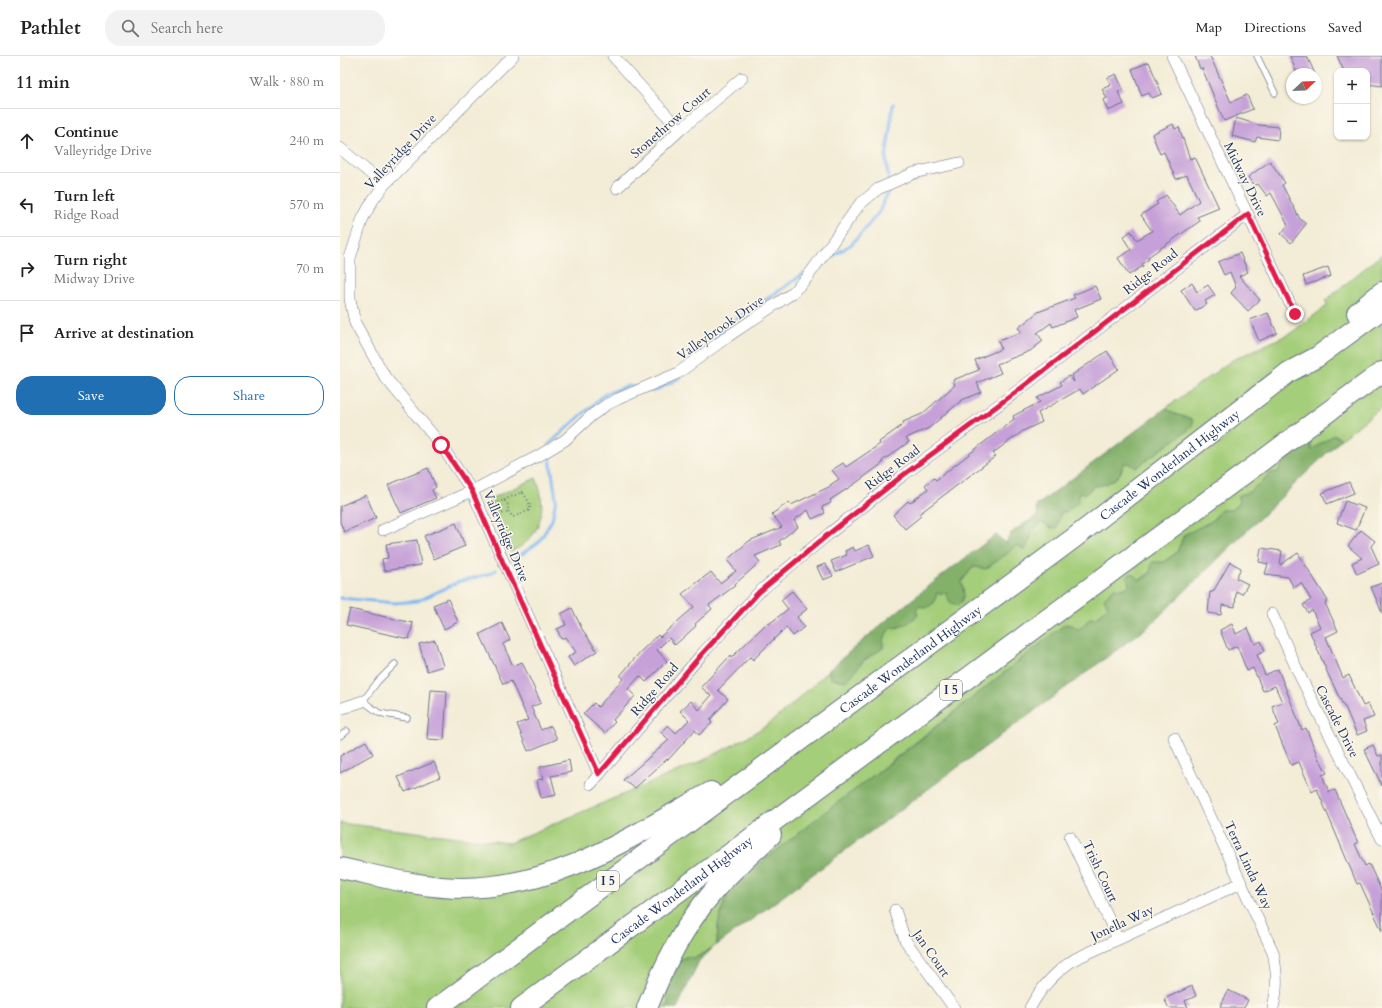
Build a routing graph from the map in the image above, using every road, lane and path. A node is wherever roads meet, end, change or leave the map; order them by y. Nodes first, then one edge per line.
1 (513, 56) edge
2 (613, 56) edge
3 (1172, 56) edge
4 (1257, 56) edge
5 (742, 78) dead end
6 (1275, 93) dead end
7 (680, 130) junction
8 (340, 148) edge
9 (959, 163) dead end
10 (384, 185) junction
11 (617, 188) dead end
12 (1248, 214) junction
13 (1382, 292) edge
14 (1382, 309) edge
15 (1295, 314) dead end
16 (1288, 372) junction
17 (1382, 372) edge
18 (1382, 382) edge
19 (1331, 408) junction
20 (472, 491) junction
21 (504, 500) junction
22 (490, 505) dead end
23 (508, 511) junction
24 (494, 517) dead end
25 (383, 530) dead end
26 (1272, 614) dead end
27 (395, 664) dead end
28 (363, 701) junction
29 (340, 709) edge
30 (407, 718) dead end
31 (348, 731) dead end
32 (340, 736) edge
33 (1174, 738) dead end
34 (780, 754) junction
35 (599, 774) junction
36 (825, 783) junction
37 (591, 784) dead end
38 (1070, 837) dead end
39 (1382, 839) edge
40 (340, 868) edge
41 (1241, 883) junction
42 (895, 910) dead end
43 (1118, 939) junction
44 (437, 1008) edge
45 (521, 1008) edge
46 (647, 1008) edge
47 (954, 1008) edge
48 (1030, 1008) edge
49 (1273, 1008) edge

1 - 10 street, Valleyridge Drive
2 - 7 street
3 - 12 street, Midway Drive
4 - 6 lane
5 - 7 street, Stonethrow Court
7 - 11 street, Stonethrow Court
8 - 10 street
9 - 20 street, Valleybrook Drive
10 - 20 street, Valleyridge Drive
12 - 15 street, Midway Drive
12 - 35 street, Ridge Road
13 - 16 highway
14 - 16 highway, Cascade Wonderland Highway / I 5
16 - 34 highway, Cascade Wonderland Highway / I 5
17 - 19 highway, Cascade Wonderland Highway / I 5
18 - 19 highway
19 - 36 highway, Cascade Wonderland Highway / I 5
20 - 25 street, Valleybrook Drive
20 - 35 street, Valleyridge Drive
21 - 22 path
21 - 23 path
21 - 23 path
23 - 24 path
26 - 39 street, Cascade Drive
27 - 28 lane
28 - 29 street
28 - 30 lane
31 - 32 lane
33 - 41 street, Terra Linda Way
34 - 40 highway
34 - 44 highway, Cascade Wonderland Highway / I 5
35 - 37 street, Ridge Road
36 - 45 highway, Cascade Wonderland Highway / I 5
36 - 46 highway
38 - 43 street, Trish Court
41 - 43 street, Jonella Way
41 - 49 street, Terra Linda Way
42 - 47 street, Jan Court
43 - 48 street, Jonella Way

